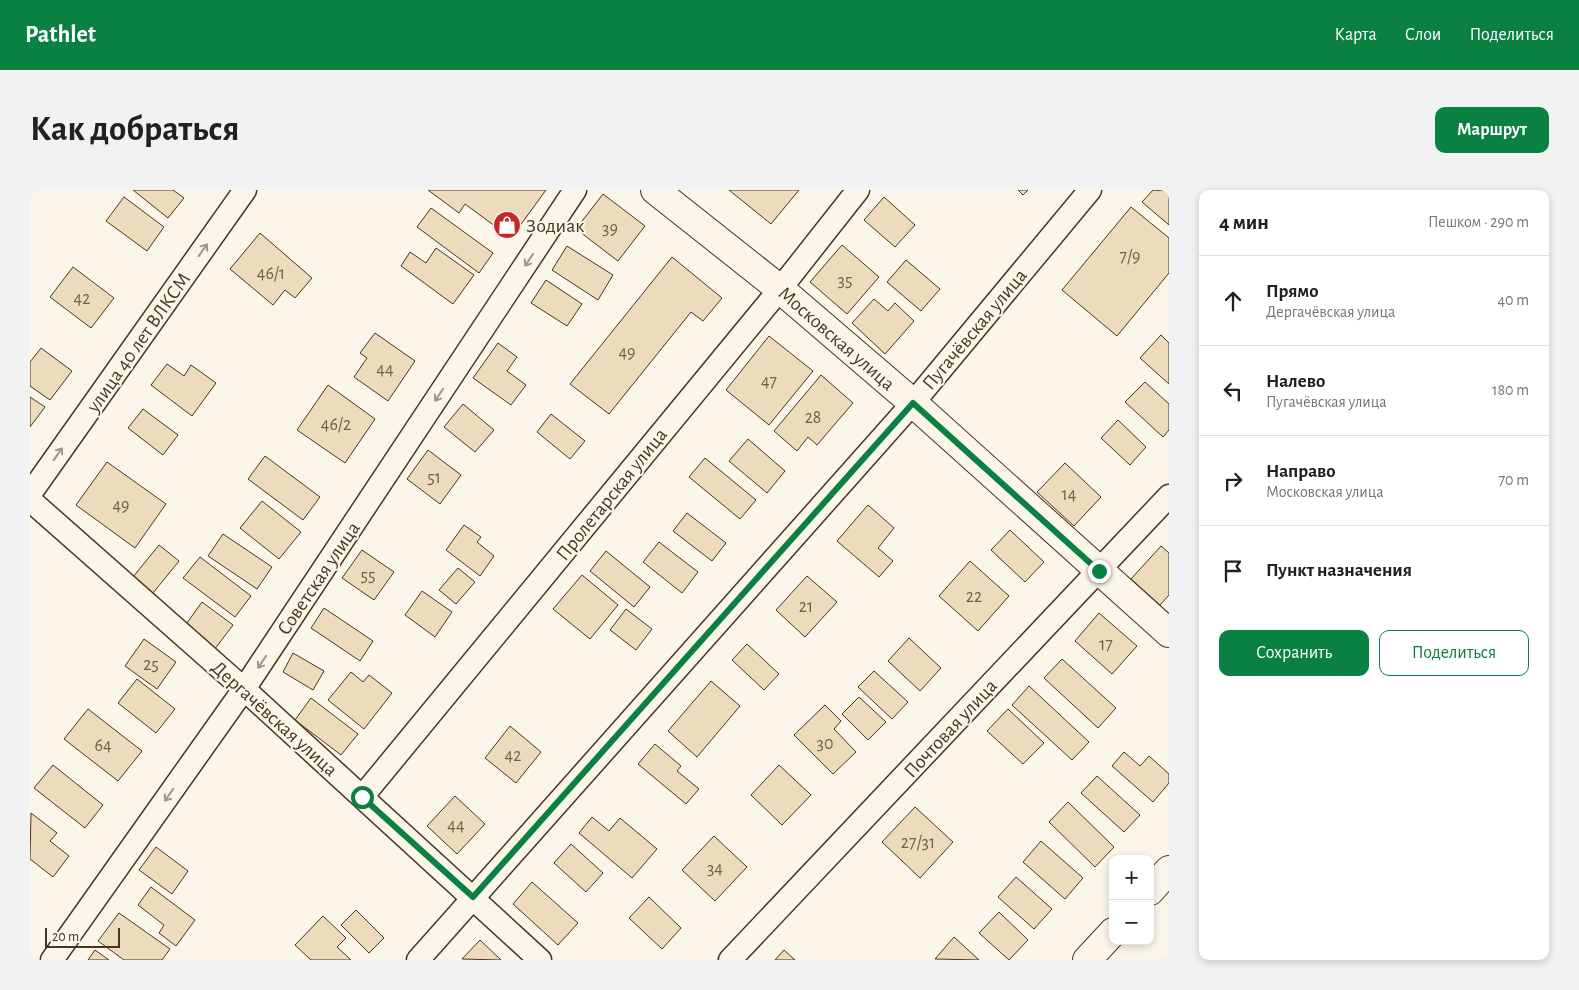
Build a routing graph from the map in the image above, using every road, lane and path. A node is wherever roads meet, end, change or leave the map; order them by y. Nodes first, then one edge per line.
1 (245, 190) edge
2 (575, 190) edge
3 (655, 190) edge
4 (858, 190) edge
5 (1090, 190) edge
6 (780, 289) junction
7 (913, 403) junction
8 (30, 494) edge
9 (1169, 496) edge
10 (30, 500) edge
11 (1099, 571) junction
12 (1169, 633) edge
13 (244, 689) junction
14 (362, 797) junction
15 (1169, 870) edge
16 (1154, 887) edge
17 (473, 897) junction
18 (1109, 936) edge
19 (52, 960) edge
20 (418, 960) edge
21 (540, 960) edge
22 (730, 960) edge
23 (1087, 960) edge

8 -> 1 street, улица 40 лет ВЛКСМ
2 -> 13 street, Советская улица
3 - 6 main road, Московская улица
4 - 6 street, Пролетарская улица
5 - 7 street, Пугачёвская улица
6 - 7 main road, Московская улица
6 - 14 street, Пролетарская улица
7 - 11 main road, Московская улица
7 - 17 street, Пугачёвская улица
9 - 11 street, Почтовая улица
10 - 13 street, Дергачёвская улица
11 - 12 main road, Московская улица
11 - 22 street, Почтовая улица
13 - 14 street, Дергачёвская улица
13 -> 19 street, Советская улица
14 - 17 street, Дергачёвская улица
15 - 16 main road
17 - 20 street, Пугачёвская улица
17 - 21 street, Дергачёвская улица
18 - 23 main road

